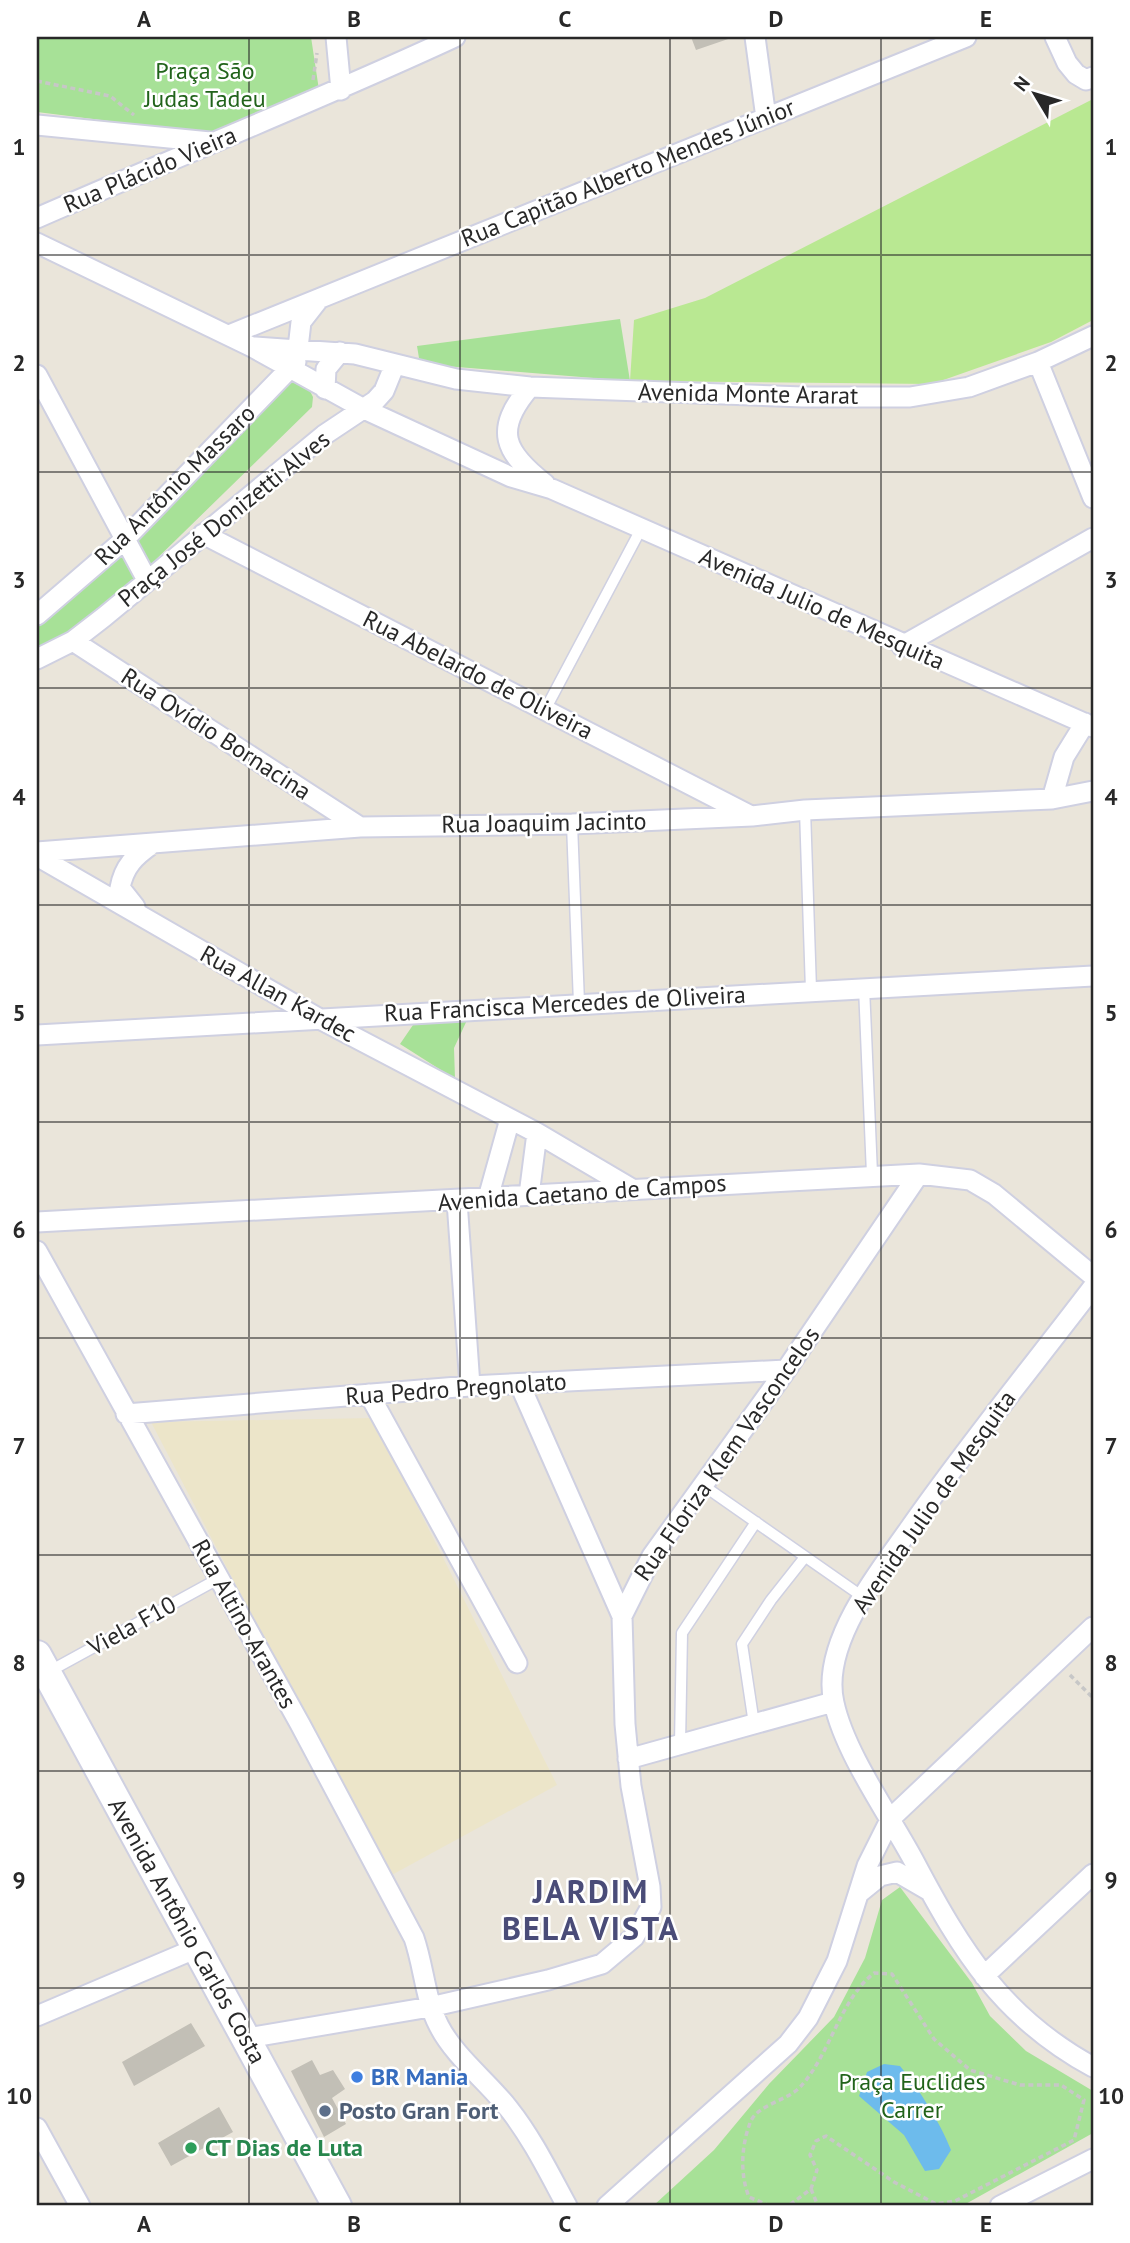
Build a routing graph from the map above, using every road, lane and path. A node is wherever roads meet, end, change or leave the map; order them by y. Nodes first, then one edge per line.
1 (336, 37) edge
2 (455, 37) edge
3 (755, 37) edge
4 (966, 37) edge
5 (1055, 37) edge
6 (937, 42) edge
7 (317, 49) dead end
8 (1093, 77) edge
9 (37, 81) edge
10 (312, 86) dead end
11 (341, 90) junction
12 (766, 118) junction
13 (128, 119) dead end
14 (37, 125) edge
15 (211, 142) junction
16 (37, 218) edge
17 (37, 243) edge
18 (319, 299) junction
19 (229, 335) junction
20 (1093, 336) edge
21 (253, 346) junction
22 (304, 349) junction
23 (340, 352) junction
24 (1038, 362) junction
25 (395, 364) junction
26 (289, 369) junction
27 (37, 374) edge
28 (530, 387) junction
29 (325, 389) junction
30 (365, 409) junction
31 (552, 489) junction
32 (1093, 498) edge
33 (641, 529) junction
34 (203, 534) junction
35 (1093, 538) edge
36 (124, 540) junction
37 (147, 580) junction
38 (37, 615) edge
39 (73, 640) junction
40 (902, 646) junction
41 (37, 659) edge
42 (545, 710) junction
43 (1089, 725) edge
44 (1093, 791) edge
45 (1052, 799) junction
46 (805, 810) junction
47 (752, 816) junction
48 (572, 824) junction
49 (360, 827) junction
50 (153, 843) junction
51 (37, 854) edge
52 (145, 918) junction
53 (1093, 976) edge
54 (864, 987) junction
55 (811, 990) junction
56 (579, 1003) junction
57 (318, 1018) junction
58 (37, 1035) edge
59 (510, 1119) junction
60 (537, 1133) junction
61 (872, 1174) junction
62 (919, 1174) junction
63 (632, 1189) junction
64 (529, 1195) junction
65 (488, 1198) junction
66 (457, 1201) junction
67 (37, 1222) edge
68 (37, 1251) edge
69 (1093, 1276) edge
70 (1093, 1287) edge
71 (786, 1370) junction
72 (470, 1385) junction
73 (520, 1385) junction
74 (369, 1394) junction
75 (126, 1414) junction
76 (704, 1486) junction
77 (756, 1522) junction
78 (805, 1557) junction
79 (218, 1579) junction
80 (863, 1597) junction
81 (622, 1616) junction
82 (1093, 1628) edge
83 (1057, 1662) junction
84 (517, 1663) dead end
85 (42, 1664) edge
86 (1093, 1698) edge
87 (833, 1702) junction
88 (754, 1724) junction
89 (680, 1744) junction
90 (628, 1759) junction
91 (891, 1818) junction
92 (1093, 1874) edge
93 (929, 1890) junction
94 (859, 1893) junction
95 (197, 1948) junction
96 (984, 1976) junction
97 (430, 2007) junction
98 (37, 2017) edge
99 (247, 2038) junction
100 (1093, 2067) edge
101 (37, 2128) edge
102 (1093, 2159) edge
103 (811, 2189) junction
104 (80, 2206) edge
105 (337, 2206) edge
106 (567, 2206) edge
107 (607, 2206) edge
108 (770, 2206) edge
109 (788, 2206) edge
110 (818, 2206) edge
111 (1000, 2206) edge

1 - 11 street
2 - 11 street, Rua Plácido Vieira
3 - 12 street
4 - 6 street, Rua Capitão Alberto Mendes Júnior
5 - 8 street
6 - 12 street, Rua Capitão Alberto Mendes Júnior
7 - 10 path
9 - 13 path
11 - 15 street, Rua Plácido Vieira
12 - 18 street, Rua Capitão Alberto Mendes Júnior
14 - 15 street
15 - 16 street, Rua Plácido Vieira
17 - 19 street
18 - 19 street, Rua Capitão Alberto Mendes Júnior
18 - 22 street
19 - 21 street
20 - 24 street, Avenida Monte Ararat
21 - 22 street, Avenida Monte Ararat
21 - 26 street, Avenida Julio de Mesquita
22 - 23 street, Avenida Monte Ararat
22 - 26 street, Rua Antônio Massaro
23 - 25 street, Avenida Monte Ararat
23 - 29 street
24 - 28 street, Avenida Monte Ararat
24 - 32 street
25 - 28 street, Avenida Monte Ararat
25 - 30 street, Praça José Donizetti Alves
26 - 29 street, Avenida Julio de Mesquita
26 - 36 street, Rua Antônio Massaro
27 - 36 street
28 - 31 street, Avenida Julio de Mesquita
29 - 30 street, Avenida Julio de Mesquita
30 - 31 street, Avenida Julio de Mesquita
30 - 34 street, Praça José Donizetti Alves
31 - 33 street, Avenida Julio de Mesquita
33 - 40 street, Avenida Julio de Mesquita
33 - 42 lane
34 - 37 street, Praça José Donizetti Alves
34 - 42 street, Rua Abelardo de Oliveira
35 - 40 street
36 - 37 street
36 - 38 street, Rua Antônio Massaro
37 - 39 street, Praça José Donizetti Alves
39 - 41 street, Praça José Donizetti Alves
39 - 49 street, Rua Ovídio Bornacina
40 - 43 street, Avenida Julio de Mesquita
42 - 47 street, Rua Abelardo de Oliveira
43 - 45 street
44 - 45 street, Rua Joaquim Jacinto
45 - 46 street, Rua Joaquim Jacinto
46 - 47 street, Rua Joaquim Jacinto
46 - 55 lane
47 - 48 street, Rua Joaquim Jacinto
48 - 49 street, Rua Joaquim Jacinto
48 - 56 lane
49 - 50 street, Rua Joaquim Jacinto
50 - 51 street, Rua Joaquim Jacinto
50 - 52 street
51 - 52 street, Rua Allan Kardec
52 - 57 street, Rua Allan Kardec
53 - 54 street, Rua Francisca Mercedes de Oliveira
54 - 55 street, Rua Francisca Mercedes de Oliveira
54 - 61 lane
55 - 56 street, Rua Francisca Mercedes de Oliveira
56 - 57 street, Rua Francisca Mercedes de Oliveira
57 - 58 street, Rua Francisca Mercedes de Oliveira
57 - 59 street, Rua Allan Kardec
59 - 60 street, Rua Allan Kardec
59 - 65 street
60 - 63 street, Rua Allan Kardec
60 - 64 street
61 - 62 street, Avenida Caetano de Campos
61 - 63 street, Avenida Caetano de Campos
62 - 69 street, Avenida Caetano de Campos
62 - 71 street, Rua Floriza Klem Vasconcelos
63 - 64 street, Avenida Caetano de Campos
64 - 65 street, Avenida Caetano de Campos
65 - 66 street, Avenida Caetano de Campos
66 - 67 street, Avenida Caetano de Campos
66 - 72 street
68 - 75 street, Rua Altino Arantes
70 - 80 street, Avenida Julio de Mesquita
71 - 73 street, Rua Pedro Pregnolato
71 - 76 street, Rua Floriza Klem Vasconcelos
72 - 73 street, Rua Pedro Pregnolato
72 - 74 street, Rua Pedro Pregnolato
73 - 81 street
74 - 75 street, Rua Pedro Pregnolato
74 - 84 street
75 - 79 street, Rua Altino Arantes
76 - 77 lane
76 - 81 street, Rua Floriza Klem Vasconcelos
77 - 78 lane
77 - 89 lane
78 - 80 lane
78 - 88 lane
79 - 85 lane, Viela F10
79 - 97 street, Rua Altino Arantes
80 - 87 street, Avenida Julio de Mesquita
81 - 90 street, Rua Floriza Klem Vasconcelos
82 - 83 street
83 - 86 path
83 - 91 street
85 - 95 main road, Avenida Antônio Carlos Costa
87 - 88 street
87 - 91 street, Avenida Julio de Mesquita
88 - 89 street
89 - 90 street
90 - 97 street, Rua Floriza Klem Vasconcelos
91 - 93 street, Avenida Julio de Mesquita
91 - 94 street
92 - 96 street
93 - 94 street
93 - 96 street, Avenida Julio de Mesquita
94 - 107 street
95 - 98 street
95 - 99 main road, Avenida Antônio Carlos Costa
96 - 100 street, Avenida Julio de Mesquita
97 - 99 street, Rua Floriza Klem Vasconcelos
97 - 106 street, Rua Altino Arantes
99 - 105 main road, Avenida Antônio Carlos Costa
101 - 104 street
102 - 111 street
103 - 108 path
103 - 109 path
103 - 110 path

